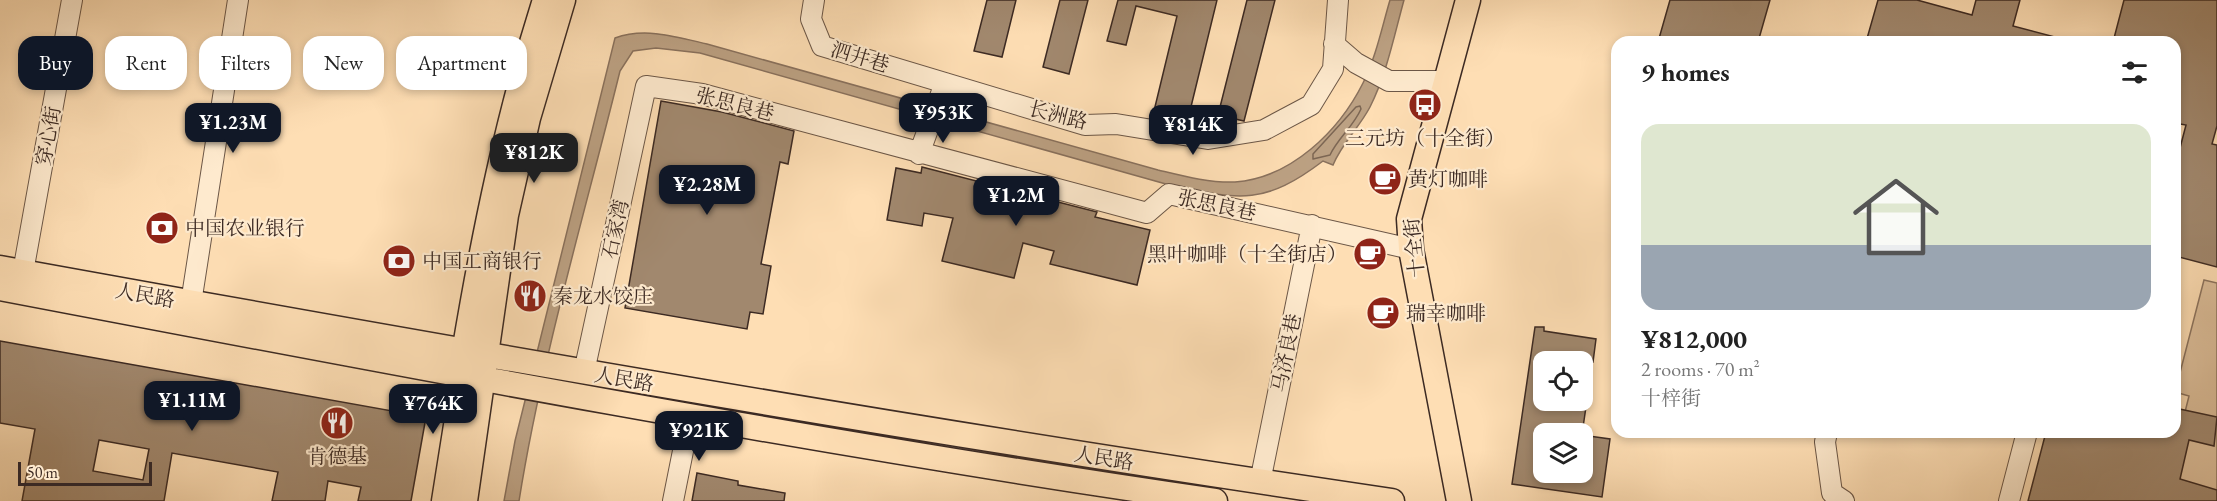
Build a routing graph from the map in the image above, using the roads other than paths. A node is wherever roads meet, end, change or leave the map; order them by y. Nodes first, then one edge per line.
1 (72, 0) edge
2 (238, 0) edge
3 (814, 0) edge
4 (1338, 0) edge
5 (1468, 0) edge
6 (549, 2) edge
7 (1334, 44) junction
8 (1448, 81) junction
9 (646, 86) joint
10 (942, 92) junction
11 (919, 154) junction
12 (1312, 225) junction
13 (1411, 249) junction
14 (12, 270) edge
15 (0, 288) edge
16 (191, 303) junction
17 (474, 366) junction
18 (579, 372) junction
19 (690, 416) junction
20 (1826, 438) edge
21 (2025, 438) edge
22 (1260, 482) junction
23 (444, 501) edge
24 (465, 501) edge
25 (673, 501) edge
26 (1215, 501) edge
27 (1392, 501) edge
28 (1459, 501) edge
29 (1844, 501) edge
30 (2009, 501) edge

1 - 14 street, 穿心街
2 - 16 street
3 - 10 street, 泗井巷
4 - 7 street, 长洲路
5 - 8 main road, 十全街
6 - 17 main road
7 - 8 street
7 - 10 street, 长洲路
8 - 13 main road, 十全街
9 - 11 street, 张思良巷
9 - 18 street, 石家湾
10 - 11 street
11 - 12 street, 张思良巷
12 - 13 street, 张思良巷
12 - 22 street, 马济良巷
13 - 28 main road, 十全街
14 - 16 main road, 人民路
15 - 17 main road, 人民路
16 - 17 main road, 人民路
17 - 18 main road, 人民路
17 - 19 main road, 人民路
17 - 23 main road
17 - 24 main road
18 - 22 main road, 人民路
19 - 25 street
19 - 26 main road, 人民路
20 - 29 street
21 - 30 street
22 - 27 main road, 人民路

